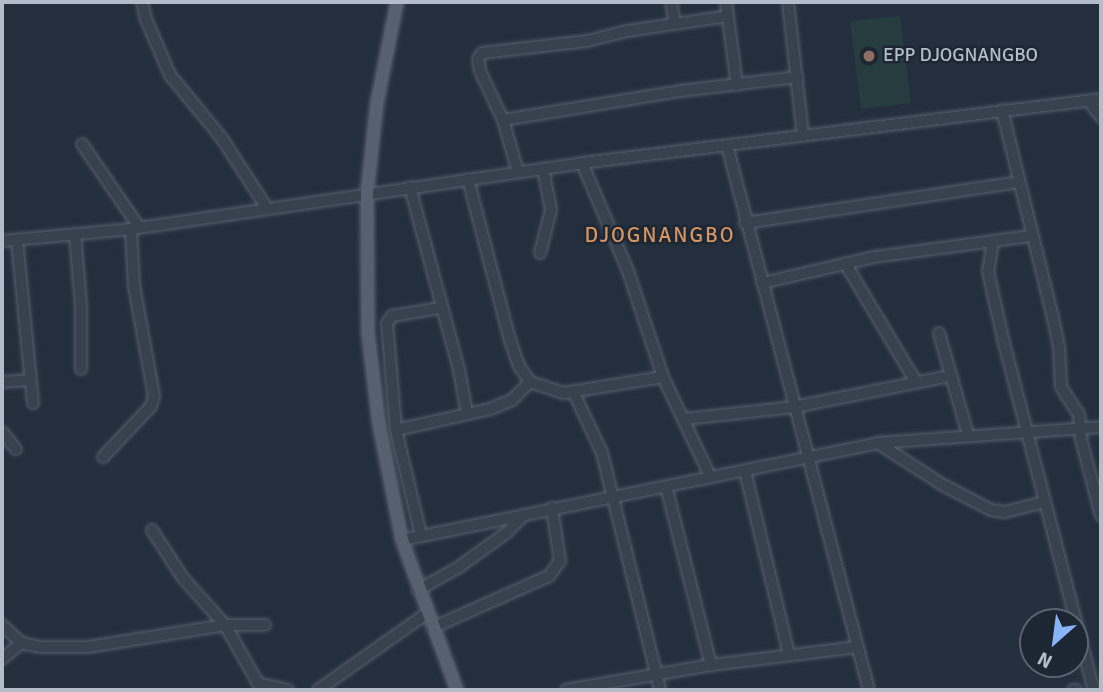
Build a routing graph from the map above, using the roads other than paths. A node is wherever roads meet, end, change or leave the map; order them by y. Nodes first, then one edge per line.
1 (142, 2) edge
2 (397, 2) edge
3 (671, 2) edge
4 (726, 2) edge
5 (789, 2) edge
6 (728, 16) junction
7 (675, 24) junction
8 (797, 77) junction
9 (737, 85) junction
10 (1101, 99) edge
11 (1089, 101) junction
12 (1002, 110) junction
13 (1101, 117) edge
14 (503, 120) junction
15 (803, 135) junction
16 (82, 144) dead end
17 (727, 145) junction
18 (582, 163) junction
19 (543, 169) junction
20 (517, 172) junction
21 (468, 180) junction
22 (1018, 183) junction
23 (410, 187) junction
24 (367, 193) junction
25 (267, 208) junction
26 (745, 223) junction
27 (135, 228) junction
28 (75, 234) junction
29 (1031, 236) junction
30 (17, 240) junction
31 (2, 241) edge
32 (993, 242) junction
33 (540, 253) dead end
34 (845, 263) junction
35 (762, 283) junction
36 (440, 308) junction
37 (940, 333) dead end
38 (81, 369) dead end
39 (949, 376) junction
40 (663, 377) junction
41 (29, 380) junction
42 (2, 382) edge
43 (530, 382) junction
44 (916, 382) junction
45 (573, 391) junction
46 (33, 402) dead end
47 (794, 407) junction
48 (467, 413) junction
49 (685, 419) junction
50 (1101, 427) edge
51 (1080, 428) junction
52 (396, 430) junction
53 (2, 432) edge
54 (1025, 432) junction
55 (968, 435) junction
56 (878, 443) junction
57 (16, 449) dead end
58 (103, 457) dead end
59 (808, 457) junction
60 (746, 471) junction
61 (710, 476) junction
62 (666, 486) junction
63 (614, 496) junction
64 (1044, 502) junction
65 (552, 508) junction
66 (524, 515) junction
67 (1101, 515) edge
68 (152, 530) dead end
69 (421, 535) junction
70 (402, 540) junction
71 (418, 590) junction
72 (427, 613) junction
73 (2, 625) edge
74 (225, 625) junction
75 (265, 625) dead end
76 (432, 628) junction
77 (21, 643) junction
78 (858, 647) junction
79 (789, 654) junction
80 (2, 659) edge
81 (711, 665) junction
82 (657, 676) junction
83 (260, 686) edge
84 (288, 690) edge
85 (318, 690) edge
86 (457, 690) edge
87 (566, 690) edge
88 (660, 690) edge
89 (869, 690) edge
90 (1094, 690) edge

1 - 25 street
2 - 24 main road
3 - 7 street
4 - 6 street
5 - 8 street
6 - 7 street
6 - 9 street
7 - 14 street
8 - 9 street
8 - 15 street
9 - 14 street
10 - 11 street
11 - 12 street
11 - 13 street
12 - 15 street
12 - 22 street
14 - 20 street
15 - 17 street
16 - 27 street
17 - 18 street
17 - 26 street
18 - 19 street
18 - 40 street
19 - 20 street
19 - 33 street
20 - 21 street
21 - 23 street
21 - 43 street
22 - 26 street
22 - 29 street
23 - 24 street
23 - 36 street
24 - 25 street
24 - 70 main road
25 - 27 street
26 - 35 street
27 - 28 street
27 - 58 street
28 - 30 street
28 - 38 street
29 - 32 street
29 - 51 street
30 - 31 street
30 - 41 street
32 - 34 street
32 - 54 street
34 - 35 street
34 - 44 street
35 - 47 street
36 - 48 street
36 - 52 street
37 - 39 street
39 - 44 street
39 - 55 street
40 - 45 street
40 - 49 street
41 - 42 street
41 - 46 street
43 - 45 street
43 - 48 street
44 - 47 street
45 - 63 street
47 - 49 street
47 - 59 street
48 - 52 street
49 - 61 street
50 - 51 street
51 - 54 street
51 - 67 street
52 - 69 street
53 - 57 street
54 - 55 street
54 - 64 street
55 - 56 street
56 - 59 street
56 - 64 street
59 - 60 street
59 - 78 street
60 - 61 street
60 - 79 street
61 - 62 street
62 - 63 street
62 - 81 street
63 - 65 street
63 - 82 street
64 - 90 street
65 - 66 street
65 - 76 street
66 - 69 street
66 - 71 street
68 - 74 street
69 - 70 street
70 - 71 main road
71 - 72 main road
72 - 76 main road
72 - 85 street
73 - 77 street
74 - 75 street
74 - 77 street
74 - 83 street
76 - 86 main road
77 - 80 street
78 - 79 street
78 - 89 street
79 - 81 street
81 - 82 street
82 - 87 street
82 - 88 street
83 - 84 street

